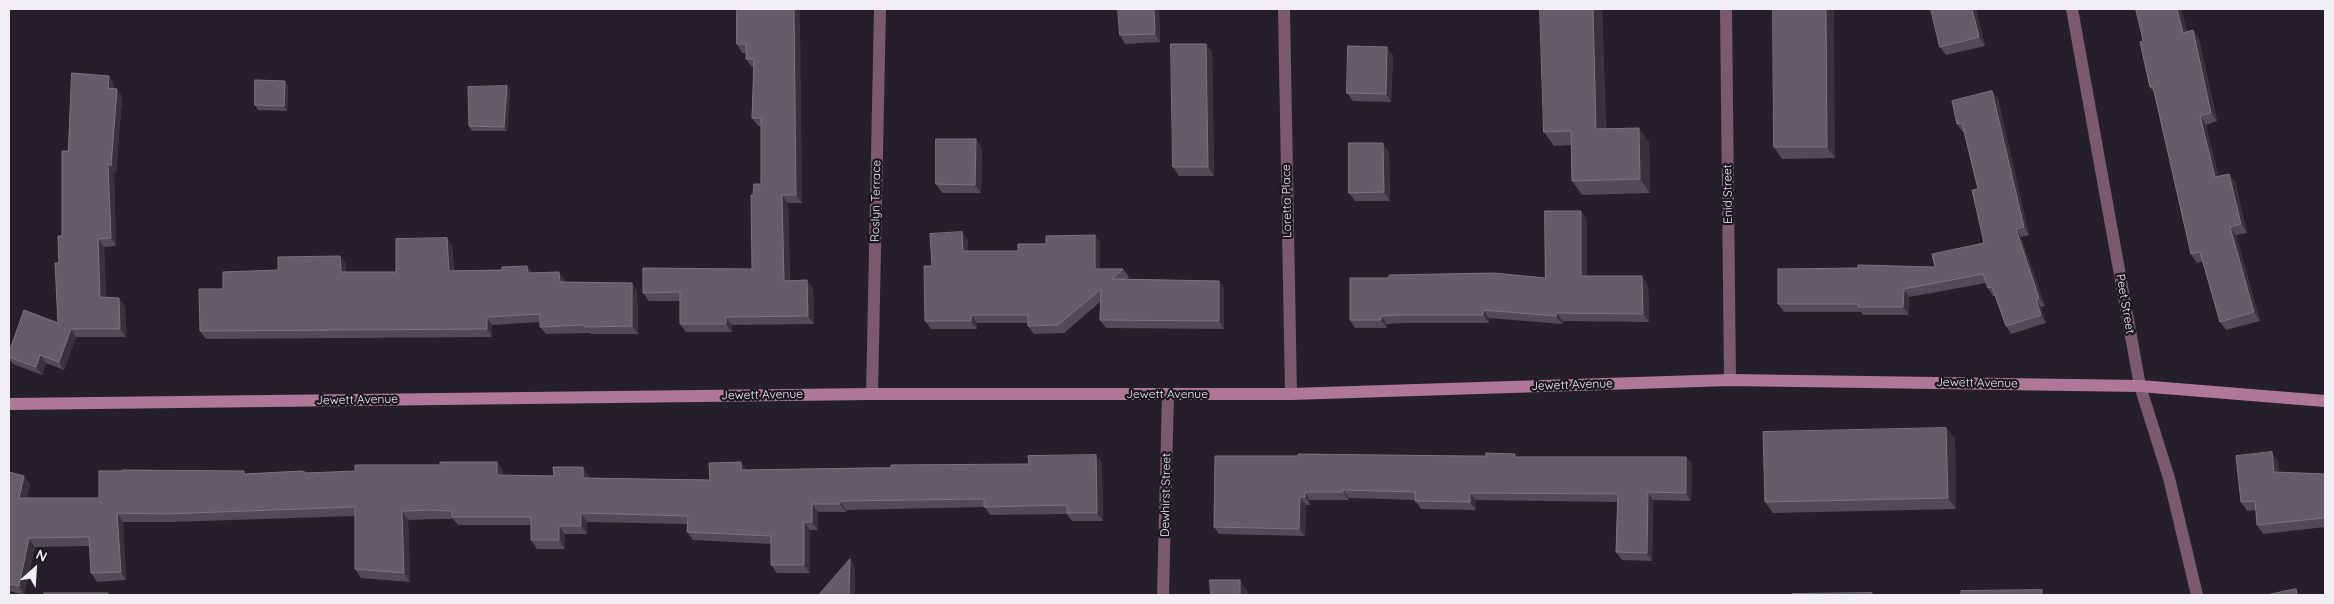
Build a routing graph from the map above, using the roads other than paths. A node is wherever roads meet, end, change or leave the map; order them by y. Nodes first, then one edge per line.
1 (880, 9) edge
2 (1284, 9) edge
3 (1726, 9) edge
4 (2072, 9) edge
5 (1730, 380) junction
6 (2140, 386) junction
7 (872, 394) junction
8 (1168, 394) junction
9 (1291, 394) junction
10 (2325, 401) edge
11 (9, 404) edge
12 (1163, 595) edge
13 (2197, 595) edge

1 - 7 street, Roslyn Terrace
2 - 9 street, Loretta Place
3 - 5 street, Enid Street
4 - 6 street, Peet Street
5 - 6 main road, Jewett Avenue
5 - 9 main road, Jewett Avenue
6 - 10 main road, Jewett Avenue
6 - 13 street, Peet Street
7 - 8 main road, Jewett Avenue
7 - 11 main road, Jewett Avenue
8 - 9 main road, Jewett Avenue
8 - 12 street, Dewhirst Street

